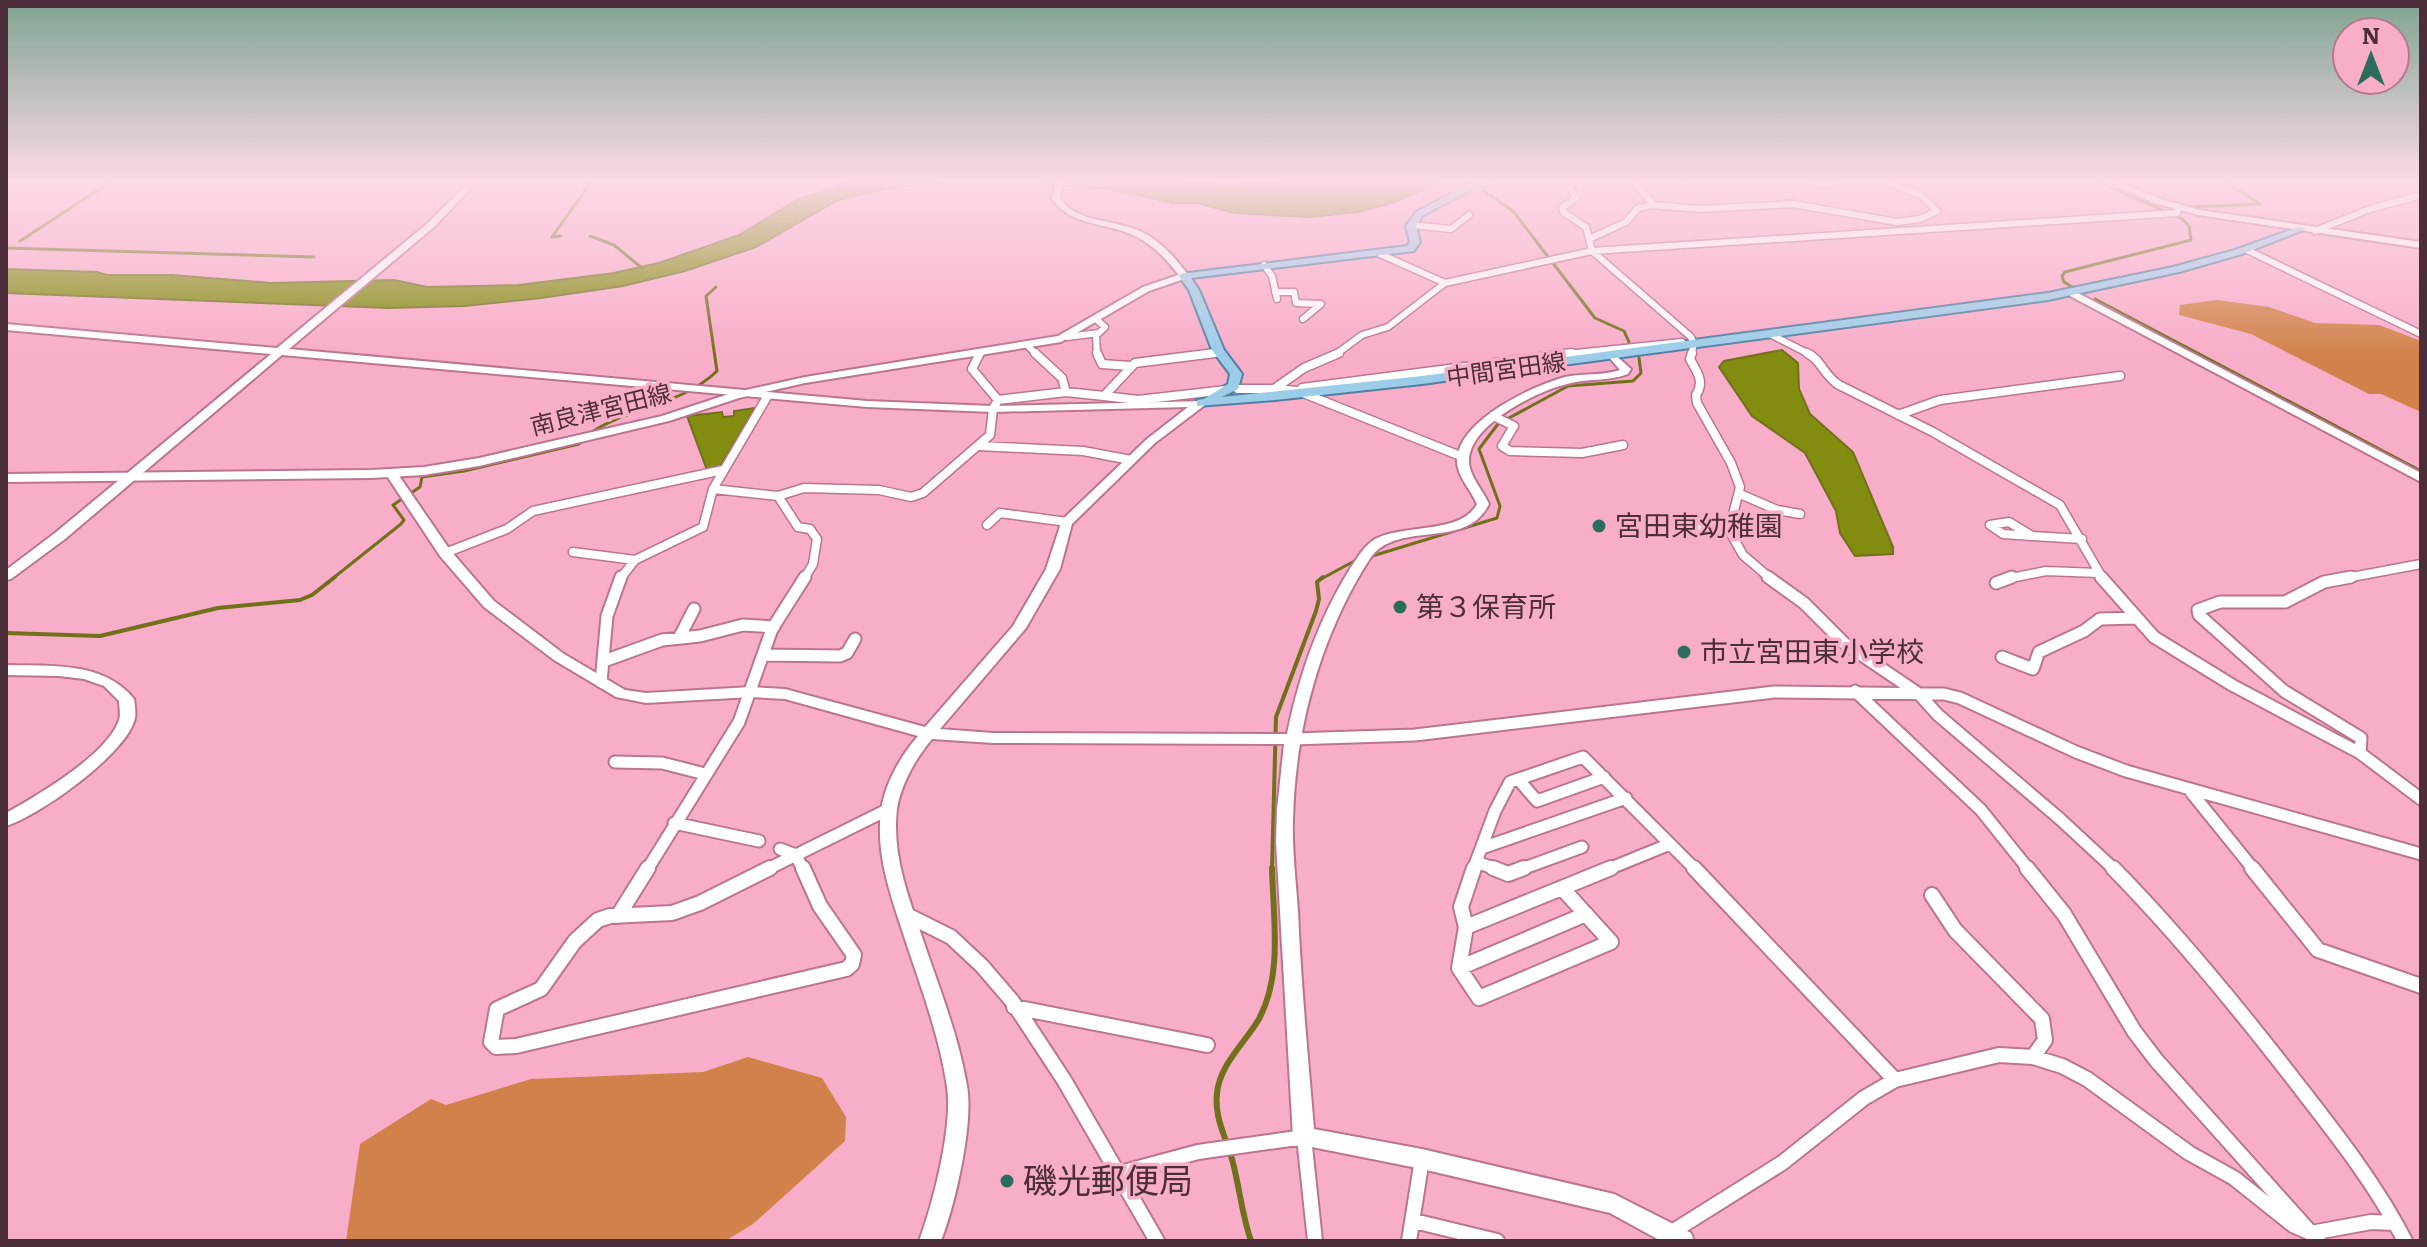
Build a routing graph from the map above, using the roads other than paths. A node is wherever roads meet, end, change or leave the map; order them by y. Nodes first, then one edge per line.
1 (414, 239) edge
2 (1147, 239) edge
3 (1413, 239) edge
4 (1589, 239) edge
5 (1777, 239) edge
6 (2275, 239) edge
7 (2377, 239) edge
8 (2421, 245) edge
9 (2247, 250) junction
10 (1592, 251) junction
11 (1380, 254) junction
12 (1264, 265) junction
13 (1184, 276) junction
14 (1445, 283) junction
15 (2073, 294) junction
16 (1303, 319) dead end
17 (1097, 320) junction
18 (6, 327) edge
19 (1096, 334) junction
20 (1770, 334) junction
21 (2421, 334) edge
22 (1067, 337) junction
23 (1688, 343) junction
24 (1028, 346) junction
25 (277, 352) junction
26 (1220, 352) junction
27 (1608, 352) junction
28 (980, 353) junction
29 (1130, 366) junction
30 (2120, 376) dead end
31 (1274, 389) junction
32 (1232, 390) junction
33 (1304, 391) junction
34 (1066, 392) junction
35 (736, 395) junction
36 (1102, 396) junction
37 (767, 397) junction
38 (1138, 403) junction
39 (1201, 403) junction
40 (995, 404) junction
41 (1094, 407) junction
42 (1898, 415) junction
43 (1493, 416) junction
44 (1623, 445) dead end
45 (979, 446) junction
46 (1463, 457) junction
47 (1131, 460) junction
48 (723, 470) junction
49 (391, 473) junction
50 (130, 477) junction
51 (6, 478) edge
52 (2421, 478) edge
53 (713, 489) junction
54 (1740, 494) junction
55 (778, 496) junction
56 (1800, 514) dead end
57 (1067, 522) junction
58 (987, 525) dead end
59 (1685, 528) dead end
60 (1729, 531) junction
61 (2032, 536) dead end
62 (2082, 539) junction
63 (573, 552) dead end
64 (445, 553) junction
65 (635, 560) junction
66 (2421, 564) edge
67 (2098, 573) junction
68 (6, 576) edge
69 (1996, 583) dead end
70 (694, 609) dead end
71 (2135, 618) junction
72 (774, 627) junction
73 (679, 638) junction
74 (855, 639) dead end
75 (763, 655) junction
76 (2002, 657) dead end
77 (604, 661) junction
78 (6, 670) edge
79 (601, 682) junction
80 (1855, 691) junction
81 (751, 692) junction
82 (1919, 694) junction
83 (930, 734) junction
84 (1283, 739) junction
85 (2360, 753) junction
86 (615, 762) dead end
87 (705, 774) junction
88 (1604, 777) junction
89 (1518, 779) junction
90 (2189, 790) junction
91 (1626, 798) junction
92 (2421, 799) edge
93 (889, 809) junction
94 (6, 820) edge
95 (674, 823) junction
96 (759, 841) dead end
97 (1670, 844) junction
98 (1582, 847) dead end
99 (1482, 848) junction
100 (780, 849) dead end
101 (2421, 854) edge
102 (797, 856) junction
103 (1477, 862) junction
104 (1562, 888) junction
105 (1932, 895) dead end
106 (1586, 914) junction
107 (907, 915) junction
108 (618, 916) junction
109 (1466, 927) junction
110 (1459, 968) junction
111 (2421, 986) edge
112 (1014, 1007) junction
113 (1207, 1045) dead end
114 (2033, 1057) junction
115 (1895, 1080) junction
116 (1304, 1137) junction
117 (1422, 1159) junction
118 (1116, 1174) junction
119 (1414, 1221) junction
120 (2395, 1223) junction
121 (1677, 1237) edge
122 (2314, 1237) edge
123 (930, 1241) edge
124 (1157, 1241) edge
125 (1315, 1241) edge
126 (1409, 1241) edge
127 (1497, 1241) edge
128 (2405, 1241) edge

1 - 25 street
2 - 13 street
3 - 11 main road
4 - 10 street
5 - 10 street
6 - 9 main road, 中間宮田線
7 - 8 street
9 - 15 main road, 中間宮田線
9 - 21 street
10 - 14 street
10 - 23 street
11 - 12 main road
11 - 14 street
12 - 13 main road
12 - 16 street
13 - 17 street, 南良津宮田線
13 - 26 main road
14 - 31 street
15 - 20 main road, 中間宮田線
15 - 52 street
17 - 19 street
17 - 22 street, 南良津宮田線
18 - 25 street
19 - 22 street
19 - 29 street
20 - 23 main road, 中間宮田線
20 - 42 street
22 - 24 street, 南良津宮田線
23 - 27 main road, 中間宮田線
23 - 54 street
24 - 28 street, 南良津宮田線
24 - 34 street
25 - 35 street
25 - 50 street
26 - 29 street
26 - 32 main road
27 - 33 main road, 中間宮田線
27 - 43 street
28 - 35 street, 南良津宮田線
28 - 40 street
29 - 36 street
30 - 42 street
31 - 32 street
31 - 33 street
32 - 38 street
32 - 39 main road
33 - 39 main road, 中間宮田線
33 - 46 street
34 - 36 street
34 - 40 street
35 - 37 street
35 - 49 street, 南良津宮田線
36 - 38 street
36 - 41 street
37 - 40 street
37 - 48 street
38 - 39 street
38 - 41 street
39 - 47 street
40 - 41 street
40 - 45 street
42 - 62 street
43 - 44 street
43 - 46 street
45 - 47 street
45 - 55 street
46 - 84 street
47 - 57 street
48 - 53 street
48 - 64 street
49 - 50 street, 南良津宮田線
49 - 64 street
50 - 51 street, 南良津宮田線
50 - 68 street
53 - 55 street
53 - 65 street
54 - 56 street
54 - 60 street
55 - 72 street
57 - 58 street
57 - 83 street
59 - 60 street
60 - 82 street
61 - 62 street
62 - 67 street
63 - 65 street
64 - 79 street
65 - 77 street
66 - 85 street
67 - 69 street
67 - 71 street
70 - 73 street
71 - 76 street
71 - 85 street
72 - 73 street
72 - 75 street
73 - 77 street
74 - 75 street
75 - 81 street
77 - 79 street
78 - 94 street
79 - 81 street
80 - 82 street
80 - 84 street
80 - 122 street
81 - 83 street
81 - 87 street
82 - 90 street
82 - 120 street
83 - 84 street
83 - 93 street
84 - 116 street
85 - 92 street
86 - 87 street
87 - 95 street
88 - 89 street
88 - 89 street
88 - 91 street
89 - 99 street
90 - 101 street
90 - 111 street
91 - 97 street
91 - 99 street
93 - 102 street
93 - 107 street
95 - 96 street
95 - 108 street
97 - 104 street
97 - 115 street
98 - 103 street
99 - 103 street
100 - 102 street
102 - 108 street
102 - 108 street
103 - 109 street
104 - 106 street
104 - 109 street
105 - 114 street
106 - 110 street
106 - 110 street
107 - 112 street
107 - 123 street
109 - 110 street
112 - 113 street
112 - 118 street
114 - 115 street
114 - 122 street
115 - 121 street
116 - 117 street
116 - 118 street
116 - 125 street
117 - 119 street
117 - 121 street
118 - 124 street
119 - 126 street
119 - 127 street
120 - 122 street
120 - 128 street

